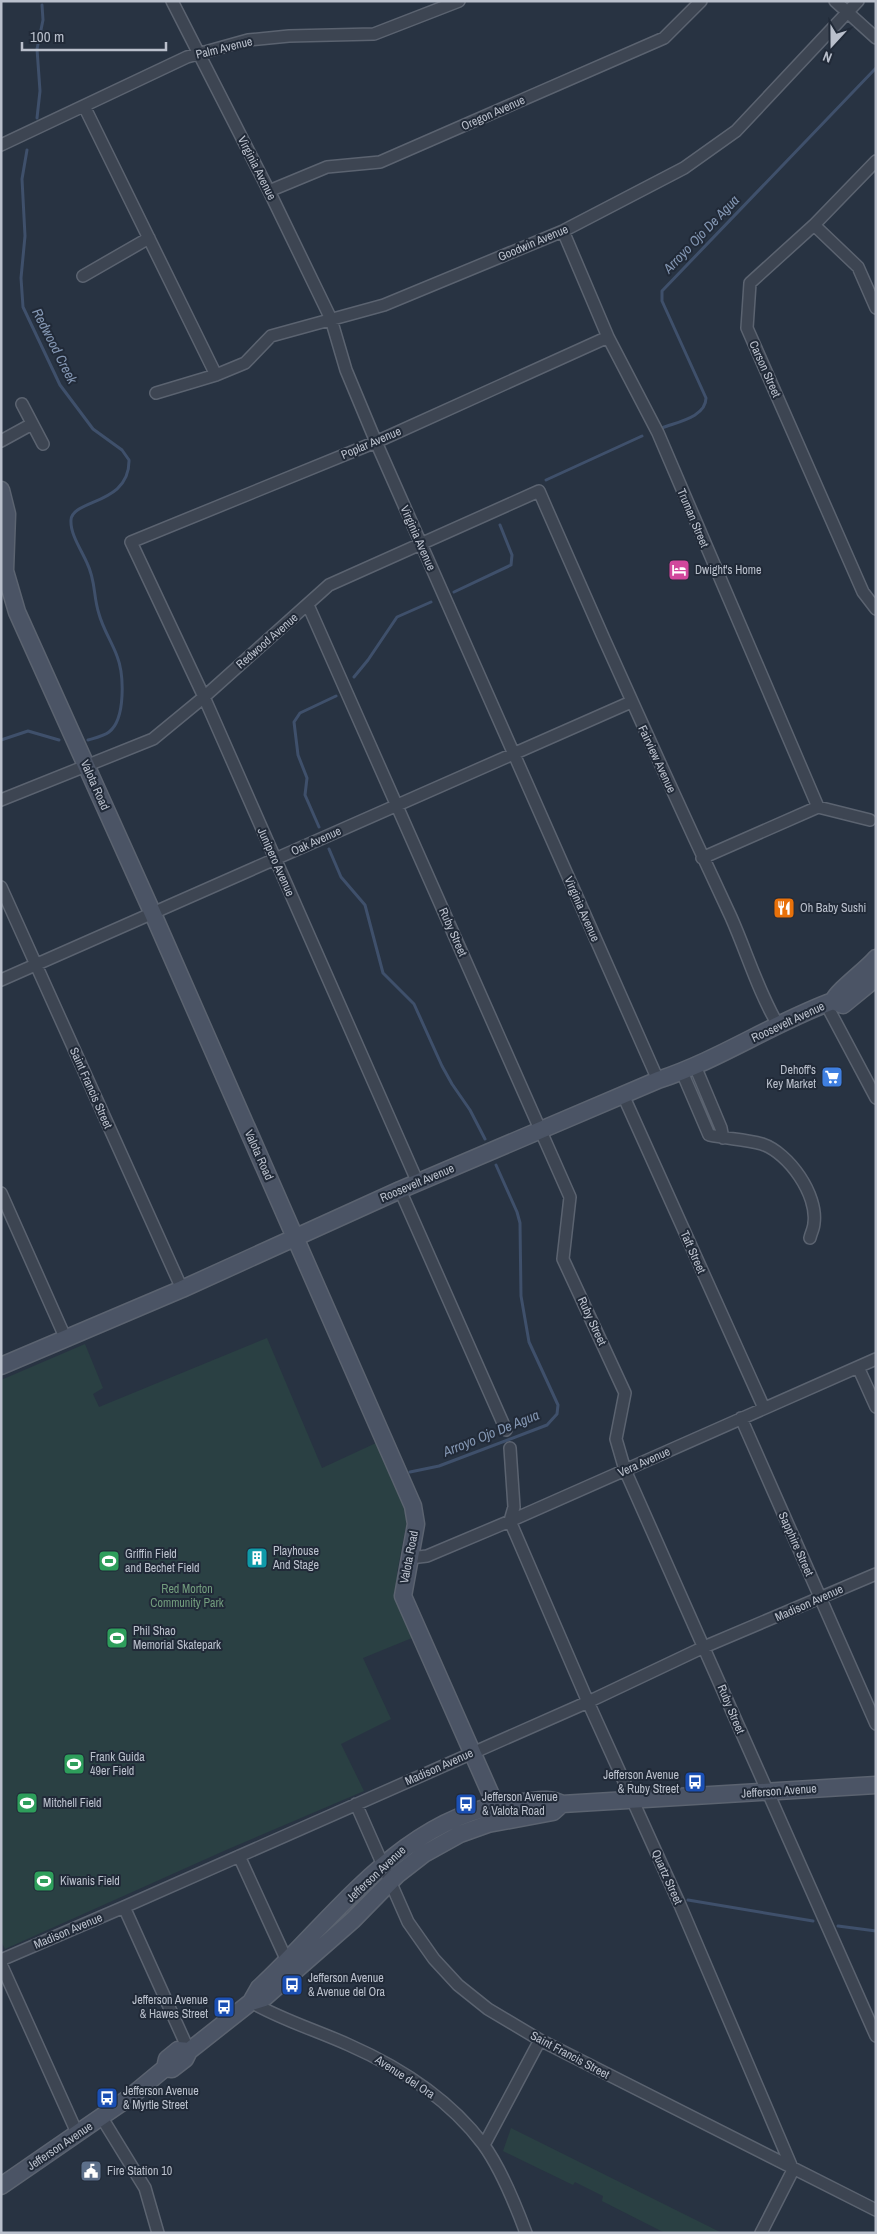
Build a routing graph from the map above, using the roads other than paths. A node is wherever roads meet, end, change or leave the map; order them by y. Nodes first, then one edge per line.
1 (172, 1) edge
2 (459, 1) edge
3 (701, 1) edge
4 (835, 1) edge
5 (858, 1) edge
6 (848, 14) junction
7 (876, 38) edge
8 (198, 54) junction
9 (84, 106) junction
10 (1, 144) edge
11 (876, 161) edge
12 (269, 191) junction
13 (814, 225) junction
14 (563, 232) junction
15 (149, 238) junction
16 (83, 276) dead end
17 (876, 308) edge
18 (330, 319) junction
19 (608, 337) junction
20 (216, 375) junction
21 (156, 394) dead end
22 (22, 404) dead end
23 (32, 424) junction
24 (1, 441) edge
25 (376, 442) junction
26 (43, 444) dead end
27 (1, 490) edge
28 (539, 491) joint
29 (4, 530) edge
30 (131, 542) joint
31 (421, 544) junction
32 (308, 605) junction
33 (876, 609) edge
34 (204, 697) junction
35 (631, 702) junction
36 (514, 755) junction
37 (86, 766) junction
38 (1, 800) edge
39 (398, 805) junction
40 (818, 807) junction
41 (874, 821) edge
42 (702, 858) junction
43 (275, 859) junction
44 (1, 887) edge
45 (153, 914) junction
46 (876, 958) edge
47 (37, 965) junction
48 (876, 978) edge
49 (1, 980) edge
50 (829, 1003) junction
51 (778, 1025) junction
52 (688, 1069) junction
53 (658, 1080) junction
54 (623, 1095) junction
55 (876, 1098) edge
56 (542, 1131) junction
57 (418, 1183) junction
58 (400, 1190) junction
59 (1, 1193) edge
60 (295, 1238) junction
61 (810, 1238) dead end
62 (182, 1289) junction
63 (65, 1337) junction
64 (876, 1359) edge
65 (1, 1366) edge
66 (858, 1367) junction
67 (764, 1408) junction
68 (876, 1408) edge
69 (741, 1418) junction
70 (506, 1430) dead end
71 (510, 1448) dead end
72 (625, 1470) junction
73 (510, 1521) junction
74 (410, 1558) junction
75 (876, 1574) edge
76 (820, 1598) junction
77 (704, 1648) junction
78 (588, 1702) junction
79 (876, 1724) edge
80 (472, 1753) junction
81 (876, 1785) edge
82 (768, 1792) junction
83 (633, 1800) junction
84 (356, 1804) junction
85 (495, 1804) junction
86 (562, 1804) junction
87 (499, 1821) junction
88 (239, 1856) junction
89 (383, 1865) junction
90 (390, 1882) junction
91 (124, 1908) junction
92 (1, 1960) edge
93 (287, 1961) junction
94 (1, 1964) edge
95 (251, 2002) junction
96 (876, 2036) edge
97 (540, 2040) junction
98 (189, 2051) junction
99 (102, 2118) junction
100 (78, 2135) junction
101 (484, 2145) junction
102 (793, 2170) junction
103 (1, 2186) edge
104 (876, 2210) edge
105 (158, 2233) edge
106 (526, 2233) edge
107 (761, 2233) edge

1 - 8 street, Virginia Avenue
2 - 8 street, Palm Avenue
3 - 12 street, Oregon Avenue
4 - 6 street
5 - 6 street, Goodwin Avenue
6 - 7 street
6 - 14 street, Goodwin Avenue
8 - 9 street, Palm Avenue
8 - 12 street, Virginia Avenue
9 - 10 street, Palm Avenue
9 - 15 street
11 - 13 street, Carson Street
12 - 18 street, Virginia Avenue
13 - 17 street
13 - 33 street, Carson Street
14 - 18 street, Goodwin Avenue
14 - 19 street, Truman Street
15 - 16 street
15 - 20 street
18 - 20 street, Goodwin Avenue
18 - 25 street, Virginia Avenue
19 - 25 street, Poplar Avenue
19 - 40 street, Truman Street
20 - 21 street, Goodwin Avenue
22 - 23 street
23 - 24 street
23 - 26 street
25 - 30 street, Poplar Avenue
25 - 31 street, Virginia Avenue
27 - 29 street, Valota Road
28 - 31 street, Redwood Avenue
28 - 35 street, Fairview Avenue
29 - 37 street, Valota Road
30 - 34 street, Junipero Avenue
31 - 32 street, Redwood Avenue
31 - 36 street, Virginia Avenue
32 - 34 street, Redwood Avenue
32 - 39 street, Ruby Street
34 - 37 street, Redwood Avenue
34 - 43 street, Junipero Avenue
35 - 36 street, Oak Avenue
35 - 42 street, Fairview Avenue
36 - 39 street, Oak Avenue
36 - 53 street, Virginia Avenue
37 - 38 street, Redwood Avenue
37 - 45 street, Valota Road
39 - 43 street, Oak Avenue
39 - 56 street, Ruby Street
40 - 41 street
40 - 42 street
42 - 51 street, Fairview Avenue
43 - 45 street, Oak Avenue
43 - 57 street, Junipero Avenue
44 - 47 street, Saint Francis Street
45 - 47 street, Oak Avenue
45 - 60 street, Valota Road
46 - 50 street, Roosevelt Avenue
47 - 49 street, Oak Avenue
47 - 62 street, Saint Francis Street
48 - 50 street, Roosevelt Avenue
50 - 51 street, Roosevelt Avenue
50 - 55 street
51 - 52 street, Roosevelt Avenue
52 - 53 street, Roosevelt Avenue
52 - 61 street
53 - 54 street, Roosevelt Avenue
54 - 56 street, Roosevelt Avenue
54 - 67 street, Taft Street
56 - 57 street, Roosevelt Avenue
56 - 72 street, Ruby Street
57 - 58 street, Roosevelt Avenue
58 - 60 street, Roosevelt Avenue
58 - 70 street
59 - 63 street
60 - 62 street, Roosevelt Avenue
60 - 74 street, Valota Road
62 - 63 street, Roosevelt Avenue
63 - 65 street, Roosevelt Avenue
64 - 66 street, Vera Avenue
66 - 67 street, Vera Avenue
66 - 68 street
67 - 69 street, Vera Avenue
69 - 72 street, Vera Avenue
69 - 76 street, Sapphire Street
71 - 73 street
72 - 73 street, Vera Avenue
72 - 77 street, Ruby Street
73 - 74 street, Vera Avenue
73 - 78 street, Quartz Street
74 - 80 street, Valota Road
75 - 76 street, Madison Avenue
76 - 77 street, Madison Avenue
76 - 79 street, Sapphire Street
77 - 78 street, Madison Avenue
77 - 82 street, Ruby Street
78 - 80 street, Madison Avenue
78 - 83 street, Quartz Street
80 - 84 street, Madison Avenue
80 - 85 street, Valota Road
81 - 82 street, Jefferson Avenue
82 - 83 street, Jefferson Avenue
82 - 96 street, Ruby Street
83 - 86 street, Jefferson Avenue
83 - 102 street, Quartz Street
84 - 88 street, Madison Avenue
84 - 89 street, Saint Francis Street
85 - 86 street, Jefferson Avenue
85 - 87 street, Valota Road
85 - 89 street, Jefferson Avenue
86 - 87 street, Jefferson Avenue
87 - 90 street, Jefferson Avenue
88 - 91 street, Madison Avenue
88 - 93 street
89 - 90 street, Saint Francis Street
89 - 93 street, Jefferson Avenue
90 - 95 street, Jefferson Avenue
90 - 97 street, Saint Francis Street
91 - 92 street, Madison Avenue
91 - 98 street
93 - 95 street, Jefferson Avenue
94 - 100 street
95 - 98 street, Jefferson Avenue
95 - 101 street, Avenue del Ora
97 - 101 street
97 - 102 street, Saint Francis Street
98 - 99 street, Jefferson Avenue
99 - 100 street, Jefferson Avenue
99 - 105 street
100 - 103 street, Jefferson Avenue
101 - 106 street, Avenue del Ora
102 - 104 street, Saint Francis Street
102 - 107 street

